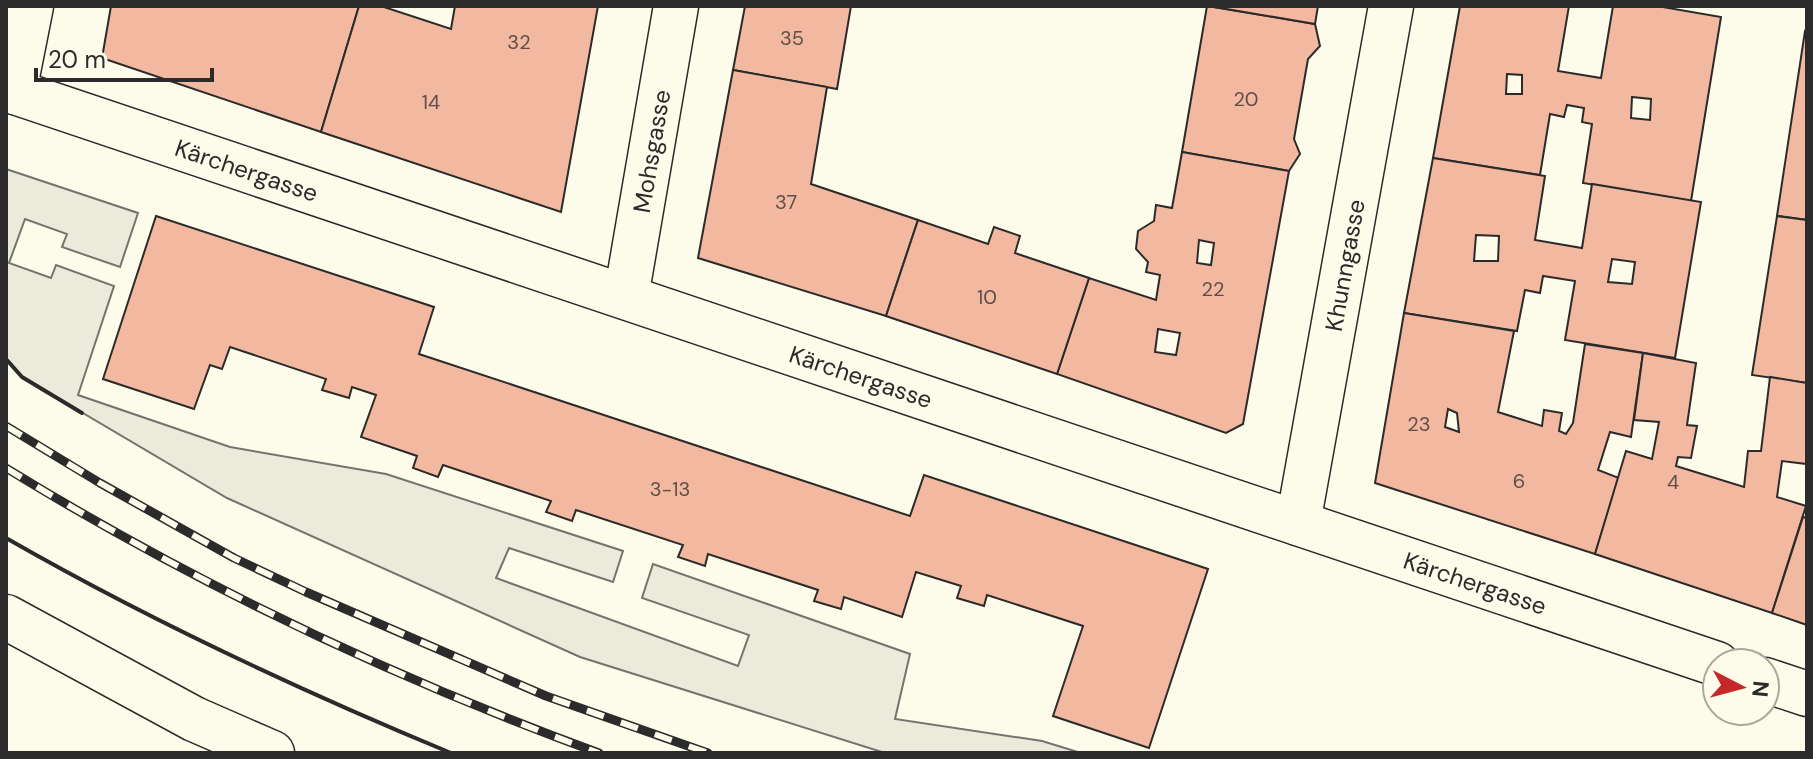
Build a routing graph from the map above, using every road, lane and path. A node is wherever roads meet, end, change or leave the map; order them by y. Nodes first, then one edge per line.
1 (31, 6) edge
2 (676, 6) edge
3 (1391, 6) edge
4 (10, 91) edge
5 (626, 297) junction
6 (1298, 523) junction
7 (6, 617) edge
8 (1701, 659) edge
9 (1781, 685) edge
10 (1807, 694) edge
11 (250, 749) edge

1 - 4 street
2 - 5 street, Mohsgasse
3 - 6 street, Khunngasse
4 - 5 street, Kärchergasse
5 - 6 street, Kärchergasse
6 - 8 street, Kärchergasse
7 - 11 street
9 - 10 street

